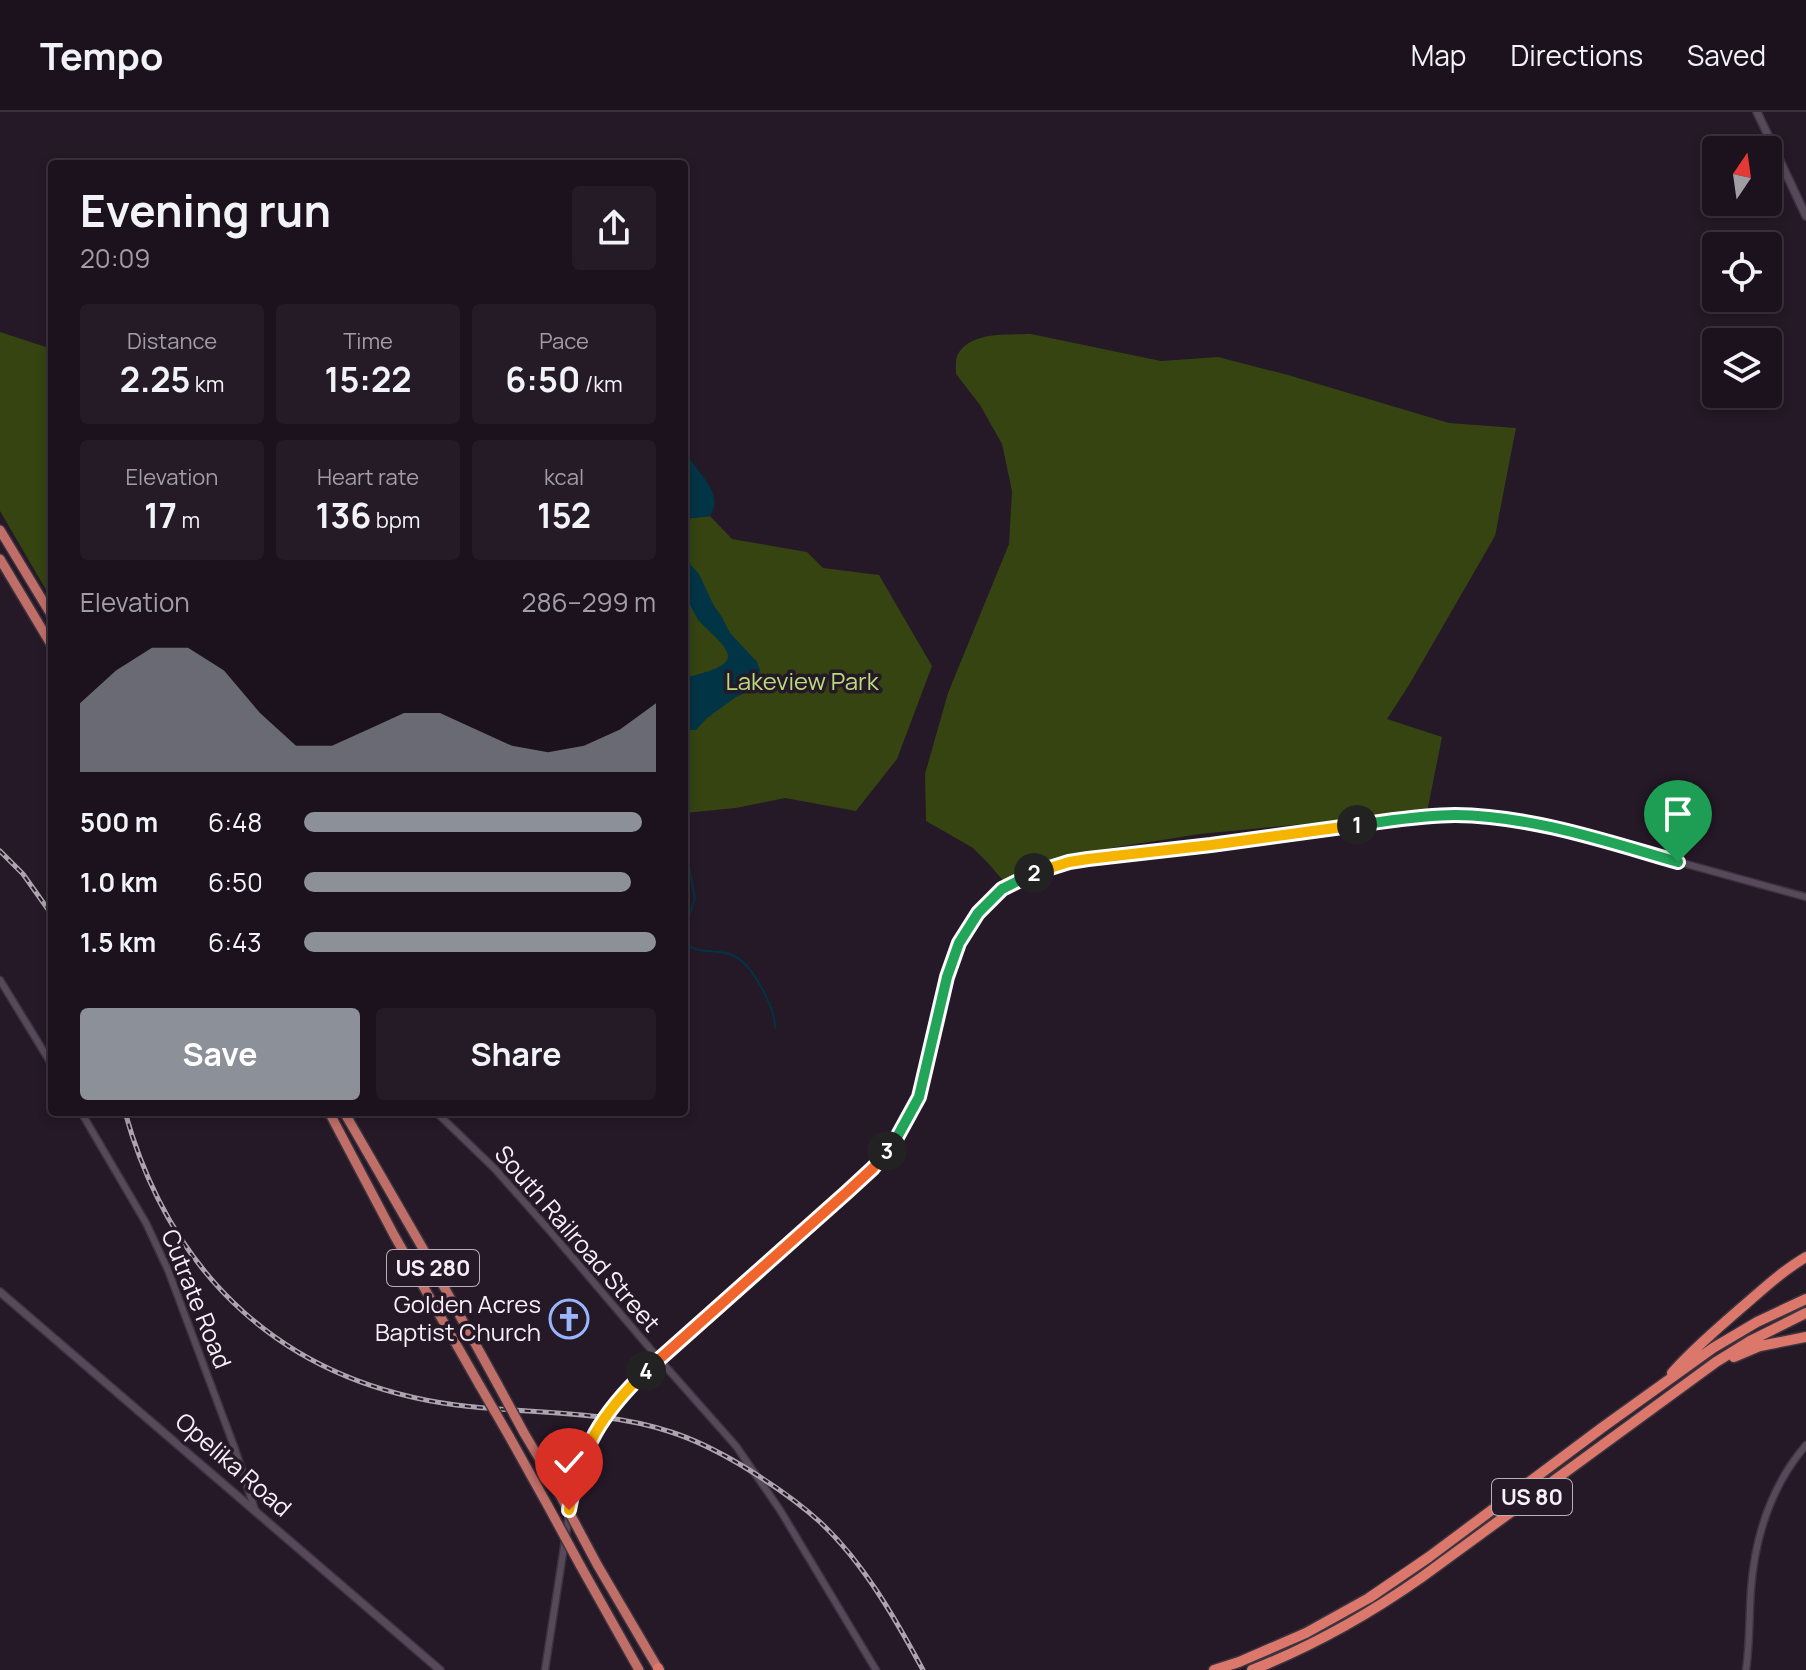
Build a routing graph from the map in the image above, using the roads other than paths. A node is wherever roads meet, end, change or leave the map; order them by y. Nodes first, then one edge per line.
1 (1757, 112) edge
2 (1806, 216) edge
3 (0, 530) edge
4 (0, 559) edge
5 (48, 609) edge
6 (48, 639) edge
7 (1806, 897) edge
8 (0, 980) edge
9 (48, 1058) edge
10 (83, 1116) edge
11 (331, 1116) edge
12 (346, 1116) edge
13 (440, 1116) edge
14 (1806, 1257) edge
15 (0, 1292) edge
16 (1806, 1299) edge
17 (1806, 1313) edge
18 (1806, 1337) edge
19 (659, 1359) junction
20 (1680, 1388) junction
21 (1657, 1389) junction
22 (1806, 1445) edge
23 (255, 1510) junction
24 (659, 1669) edge
25 (440, 1670) edge
26 (545, 1670) edge
27 (639, 1670) edge
28 (876, 1670) edge
29 (1214, 1670) edge
30 (1252, 1670) edge
31 (1746, 1670) edge

1 - 2 main road
3 - 5 highway
4 - 6 highway
7 - 19 street
8 - 9 street
10 - 23 street, Cutrate Road
11 - 27 highway, US 280, bridge
12 - 24 highway, US 280, bridge
13 - 19 street, South Railroad Street
14 - 21 highway
15 - 23 main road, Opelika Road
16 - 21 highway, US 80
17 - 20 highway, US 80
18 - 20 highway
19 - 26 street
19 - 28 street, South Railroad Street
20 - 30 highway, US 80
21 - 29 highway, US 80
22 - 31 street
23 - 25 main road, Opelika Road

